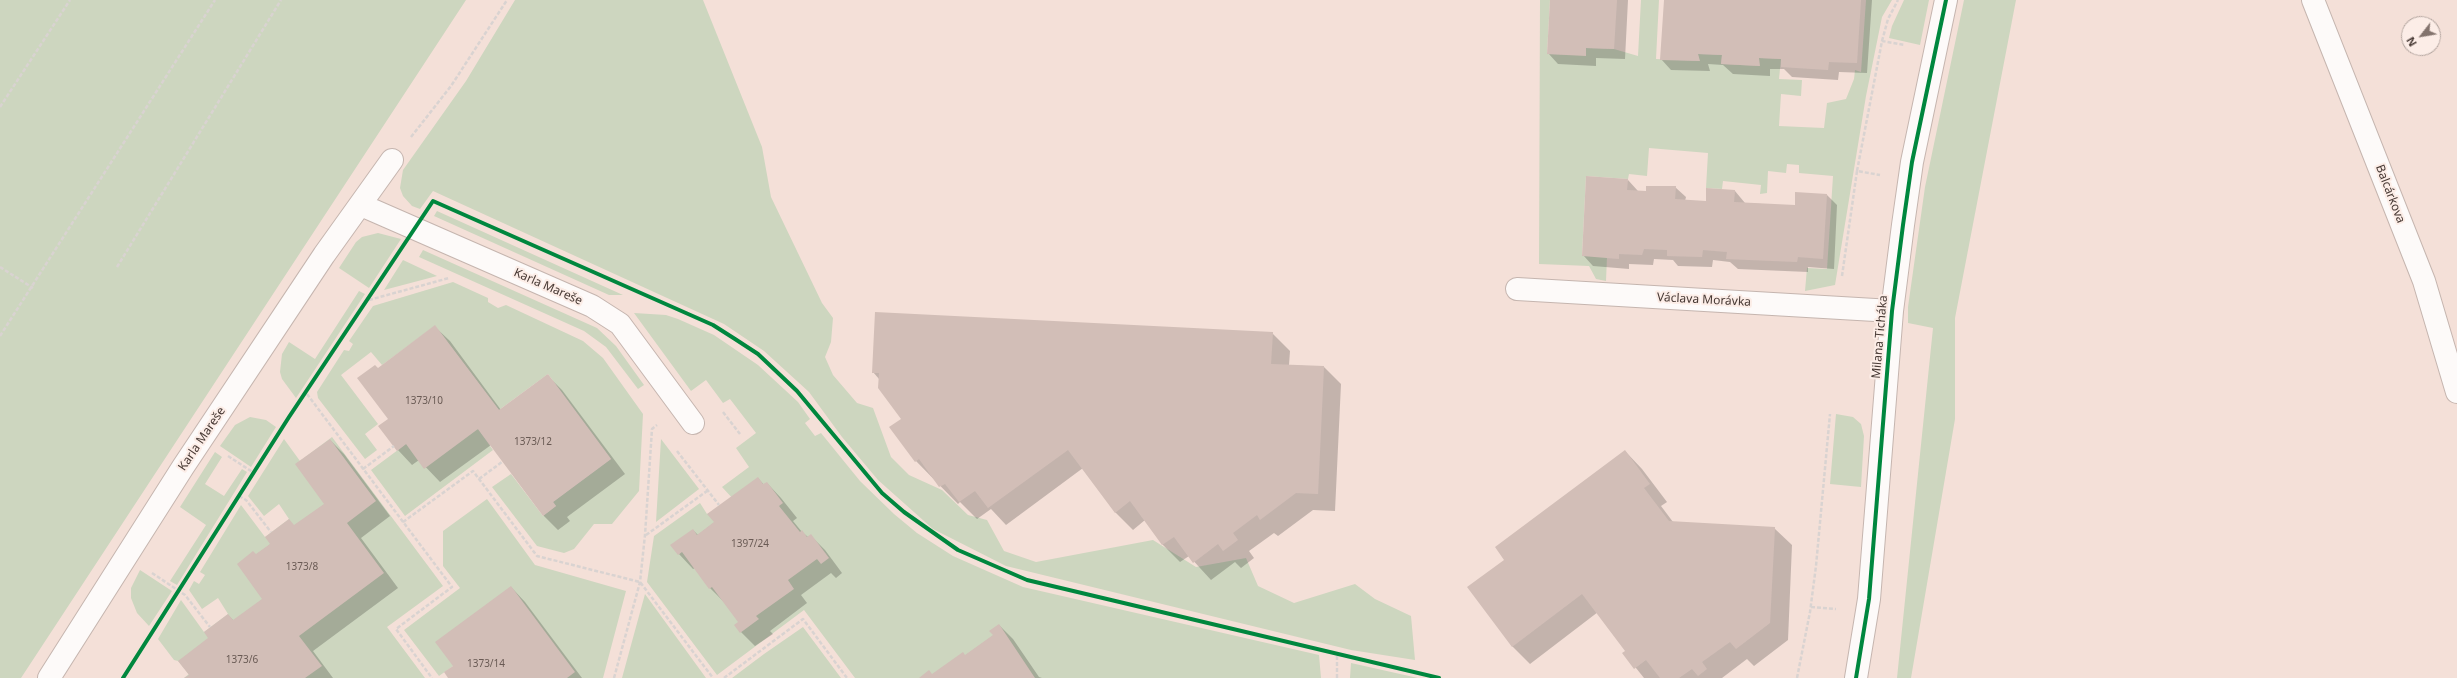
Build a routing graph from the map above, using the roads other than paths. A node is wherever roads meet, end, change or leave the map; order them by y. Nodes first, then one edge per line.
1 (1946, 0) edge
2 (2313, 0) edge
3 (392, 160) road end
4 (361, 205) junction
5 (1517, 289) dead end
6 (1892, 311) junction
7 (2457, 392) edge
8 (693, 423) dead end
9 (49, 678) edge
10 (1856, 678) edge

1 - 6 street, Milana Ticháka
2 - 7 street, Balcárkova
3 - 4 street, Karla Mareše
4 - 8 street, Karla Mareše
4 - 9 street, Karla Mareše
5 - 6 street, Václava Morávka
6 - 10 street, Milana Ticháka

